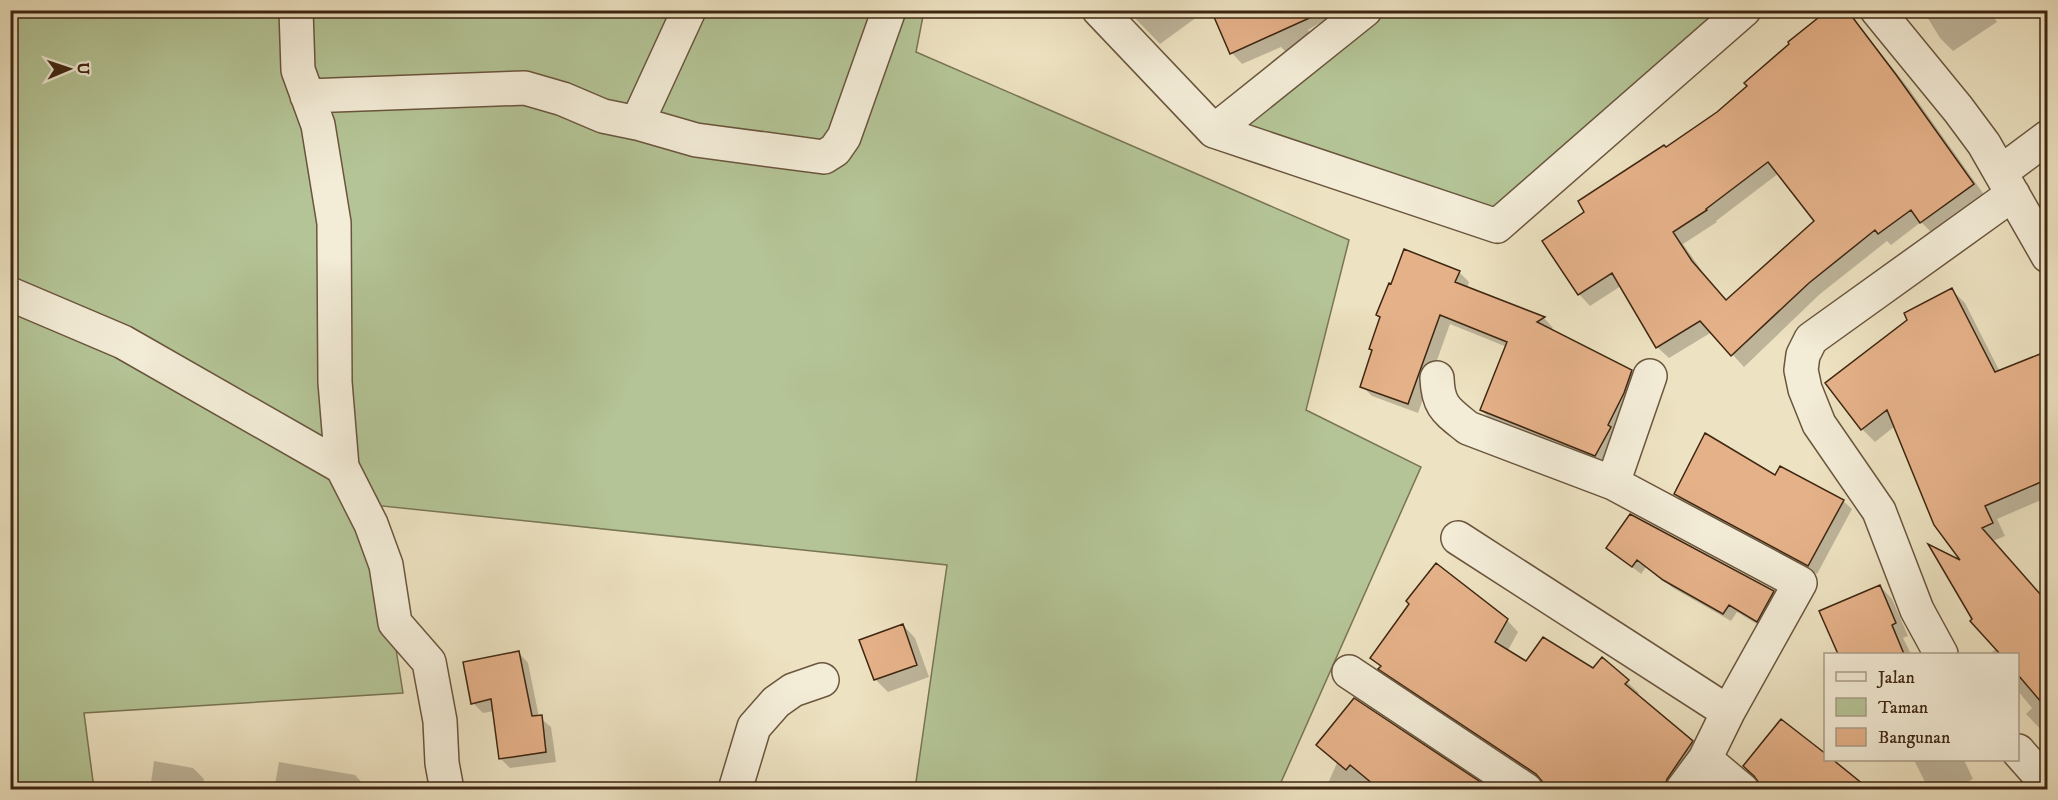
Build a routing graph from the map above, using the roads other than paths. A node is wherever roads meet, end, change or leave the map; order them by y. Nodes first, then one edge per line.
1 (296, 10) edge
2 (689, 10) edge
3 (889, 10) edge
4 (1099, 10) edge
5 (1365, 10) edge
6 (1744, 10) edge
7 (1877, 10) edge
8 (307, 96) junction
9 (637, 123) junction
10 (1214, 131) junction
11 (2048, 137) edge
12 (2007, 183) junction
13 (2048, 256) edge
14 (10, 294) edge
15 (1650, 376) dead end
16 (1437, 378) dead end
17 (342, 467) junction
18 (1613, 483) junction
19 (1458, 538) dead end
20 (1940, 653) edge
21 (1349, 672) dead end
22 (822, 680) dead end
23 (1728, 712) junction
24 (2019, 752) edge
25 (1705, 759) junction
26 (2048, 785) edge
27 (447, 789) edge
28 (735, 789) edge
29 (1526, 789) edge
30 (1682, 789) edge
31 (1742, 789) edge

1 - 8 street
2 - 9 street
3 - 9 street
4 - 10 street
5 - 10 street
6 - 10 street
7 - 12 street
8 - 9 street
8 - 17 street
11 - 12 street
12 - 13 street
12 - 20 street
14 - 17 street
15 - 18 street
16 - 18 street
17 - 27 street
18 - 23 street
19 - 23 street
21 - 29 street
22 - 28 street
23 - 25 street
24 - 26 street
25 - 30 street
25 - 31 street

